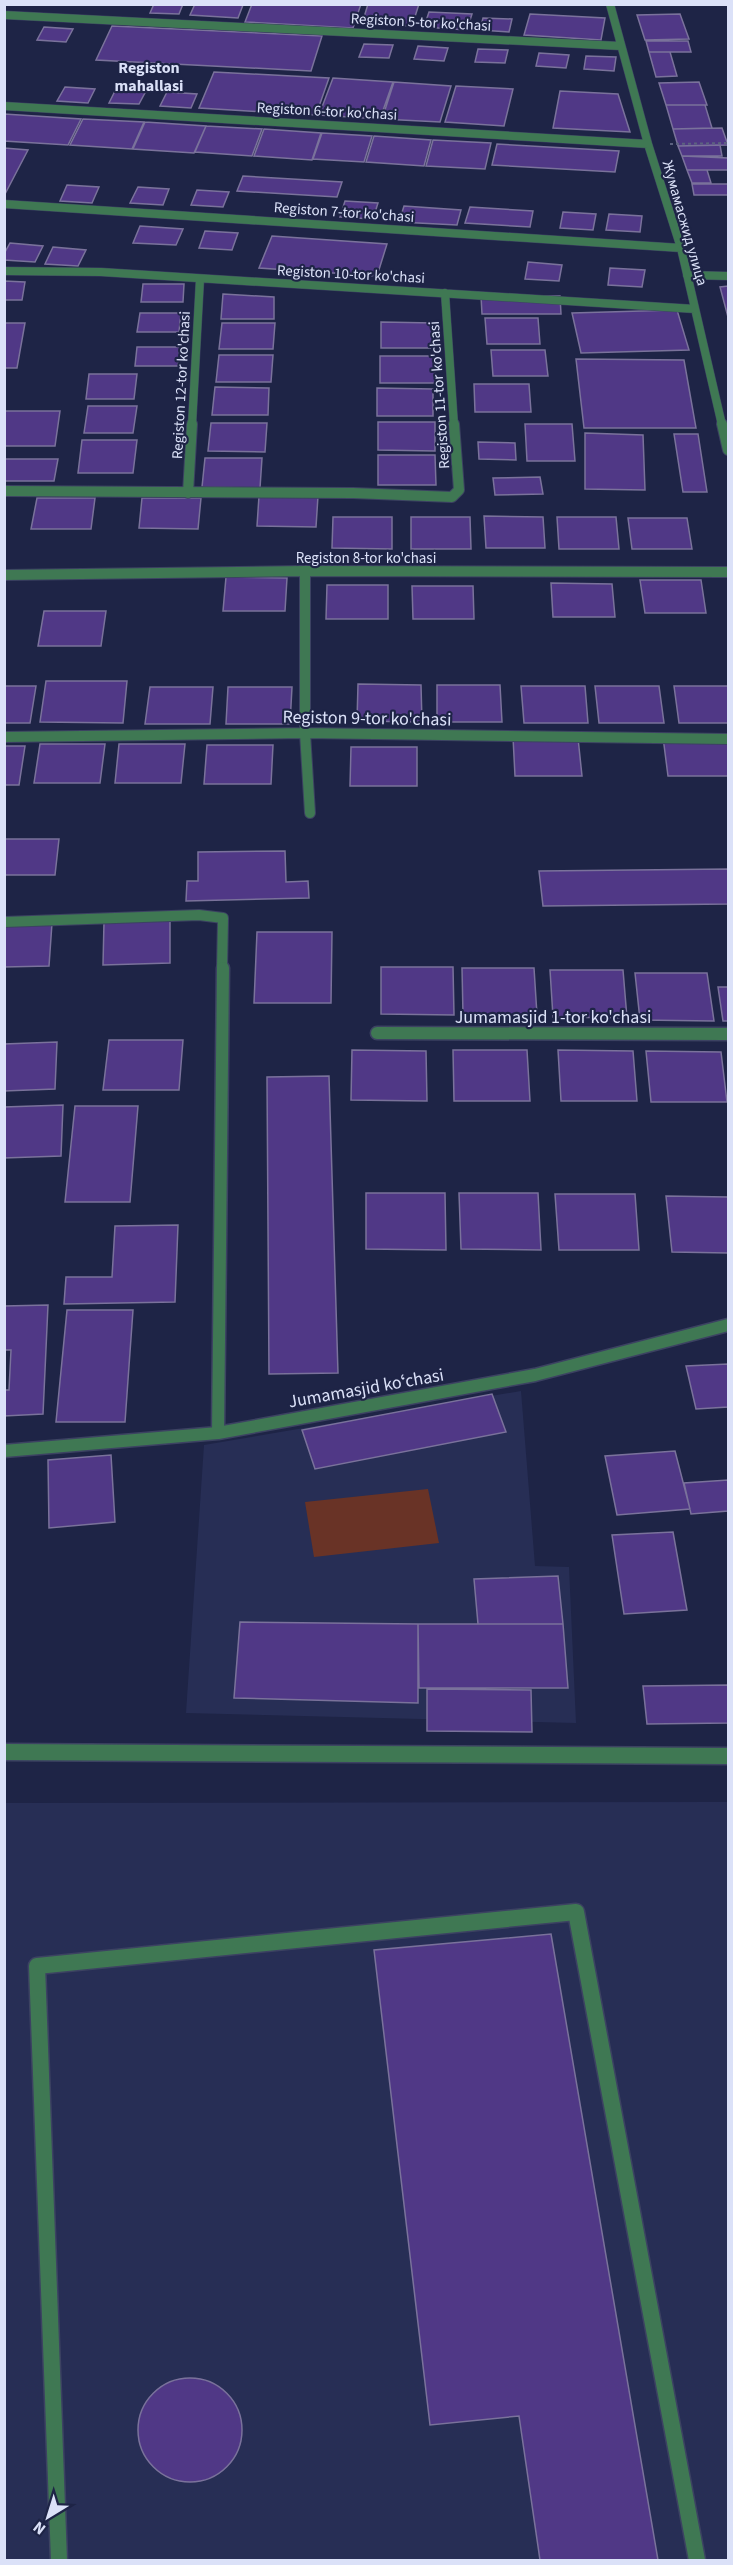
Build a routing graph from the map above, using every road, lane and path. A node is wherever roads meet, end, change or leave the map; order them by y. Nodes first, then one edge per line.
1 (610, 4) edge
2 (4, 15) edge
3 (620, 46) junction
4 (4, 106) edge
5 (729, 143) edge
6 (648, 144) junction
7 (4, 204) edge
8 (681, 248) junction
9 (4, 271) edge
10 (687, 275) junction
11 (729, 276) edge
12 (200, 279) junction
13 (446, 293) junction
14 (695, 309) junction
15 (729, 450) edge
16 (4, 491) edge
17 (188, 493) junction
18 (305, 571) junction
19 (729, 572) edge
20 (4, 575) edge
21 (305, 733) junction
22 (4, 737) edge
23 (729, 739) edge
24 (310, 813) dead end
25 (4, 922) edge
26 (377, 1033) dead end
27 (729, 1034) edge
28 (729, 1325) edge
29 (218, 1433) junction
30 (4, 1451) edge
31 (4, 1752) edge
32 (729, 1756) edge
33 (59, 2560) edge
34 (697, 2560) edge

1 - 3 street, Жумамасжид улица
2 - 3 street, Registon 5-tor ko'chasi
3 - 6 street, Жумамасжид улица
4 - 6 street, Registon 6-tor ko'chasi
5 - 6 path
6 - 8 street, Жумамасжид улица
7 - 8 street, Registon 7-tor ko'chasi
8 - 10 street, Жумамасжид улица
9 - 12 street, Registon 10-tor ko'chasi
10 - 11 street
10 - 14 street, Жумамасжид улица
12 - 13 street, Registon 10-tor ko'chasi
12 - 17 street, Registon 12-tor ko'chasi
13 - 14 street, Registon 10-tor ko'chasi
13 - 17 street, Registon 11-tor ko'chasi
14 - 15 street, Жумамасжид улица
16 - 17 street
18 - 19 street, Registon 8-tor ko'chasi
18 - 20 street, Registon 8-tor ko'chasi
18 - 21 street
21 - 22 street, Registon 9-tor ko'chasi
21 - 23 street, Registon 9-tor ko'chasi
21 - 24 street
25 - 29 street
26 - 27 street, Jumamasjid 1-tor ko'chasi
28 - 29 street, Jumamasjid koʻchasi
29 - 30 street, Jumamasjid koʻchasi
31 - 32 street
33 - 34 street

